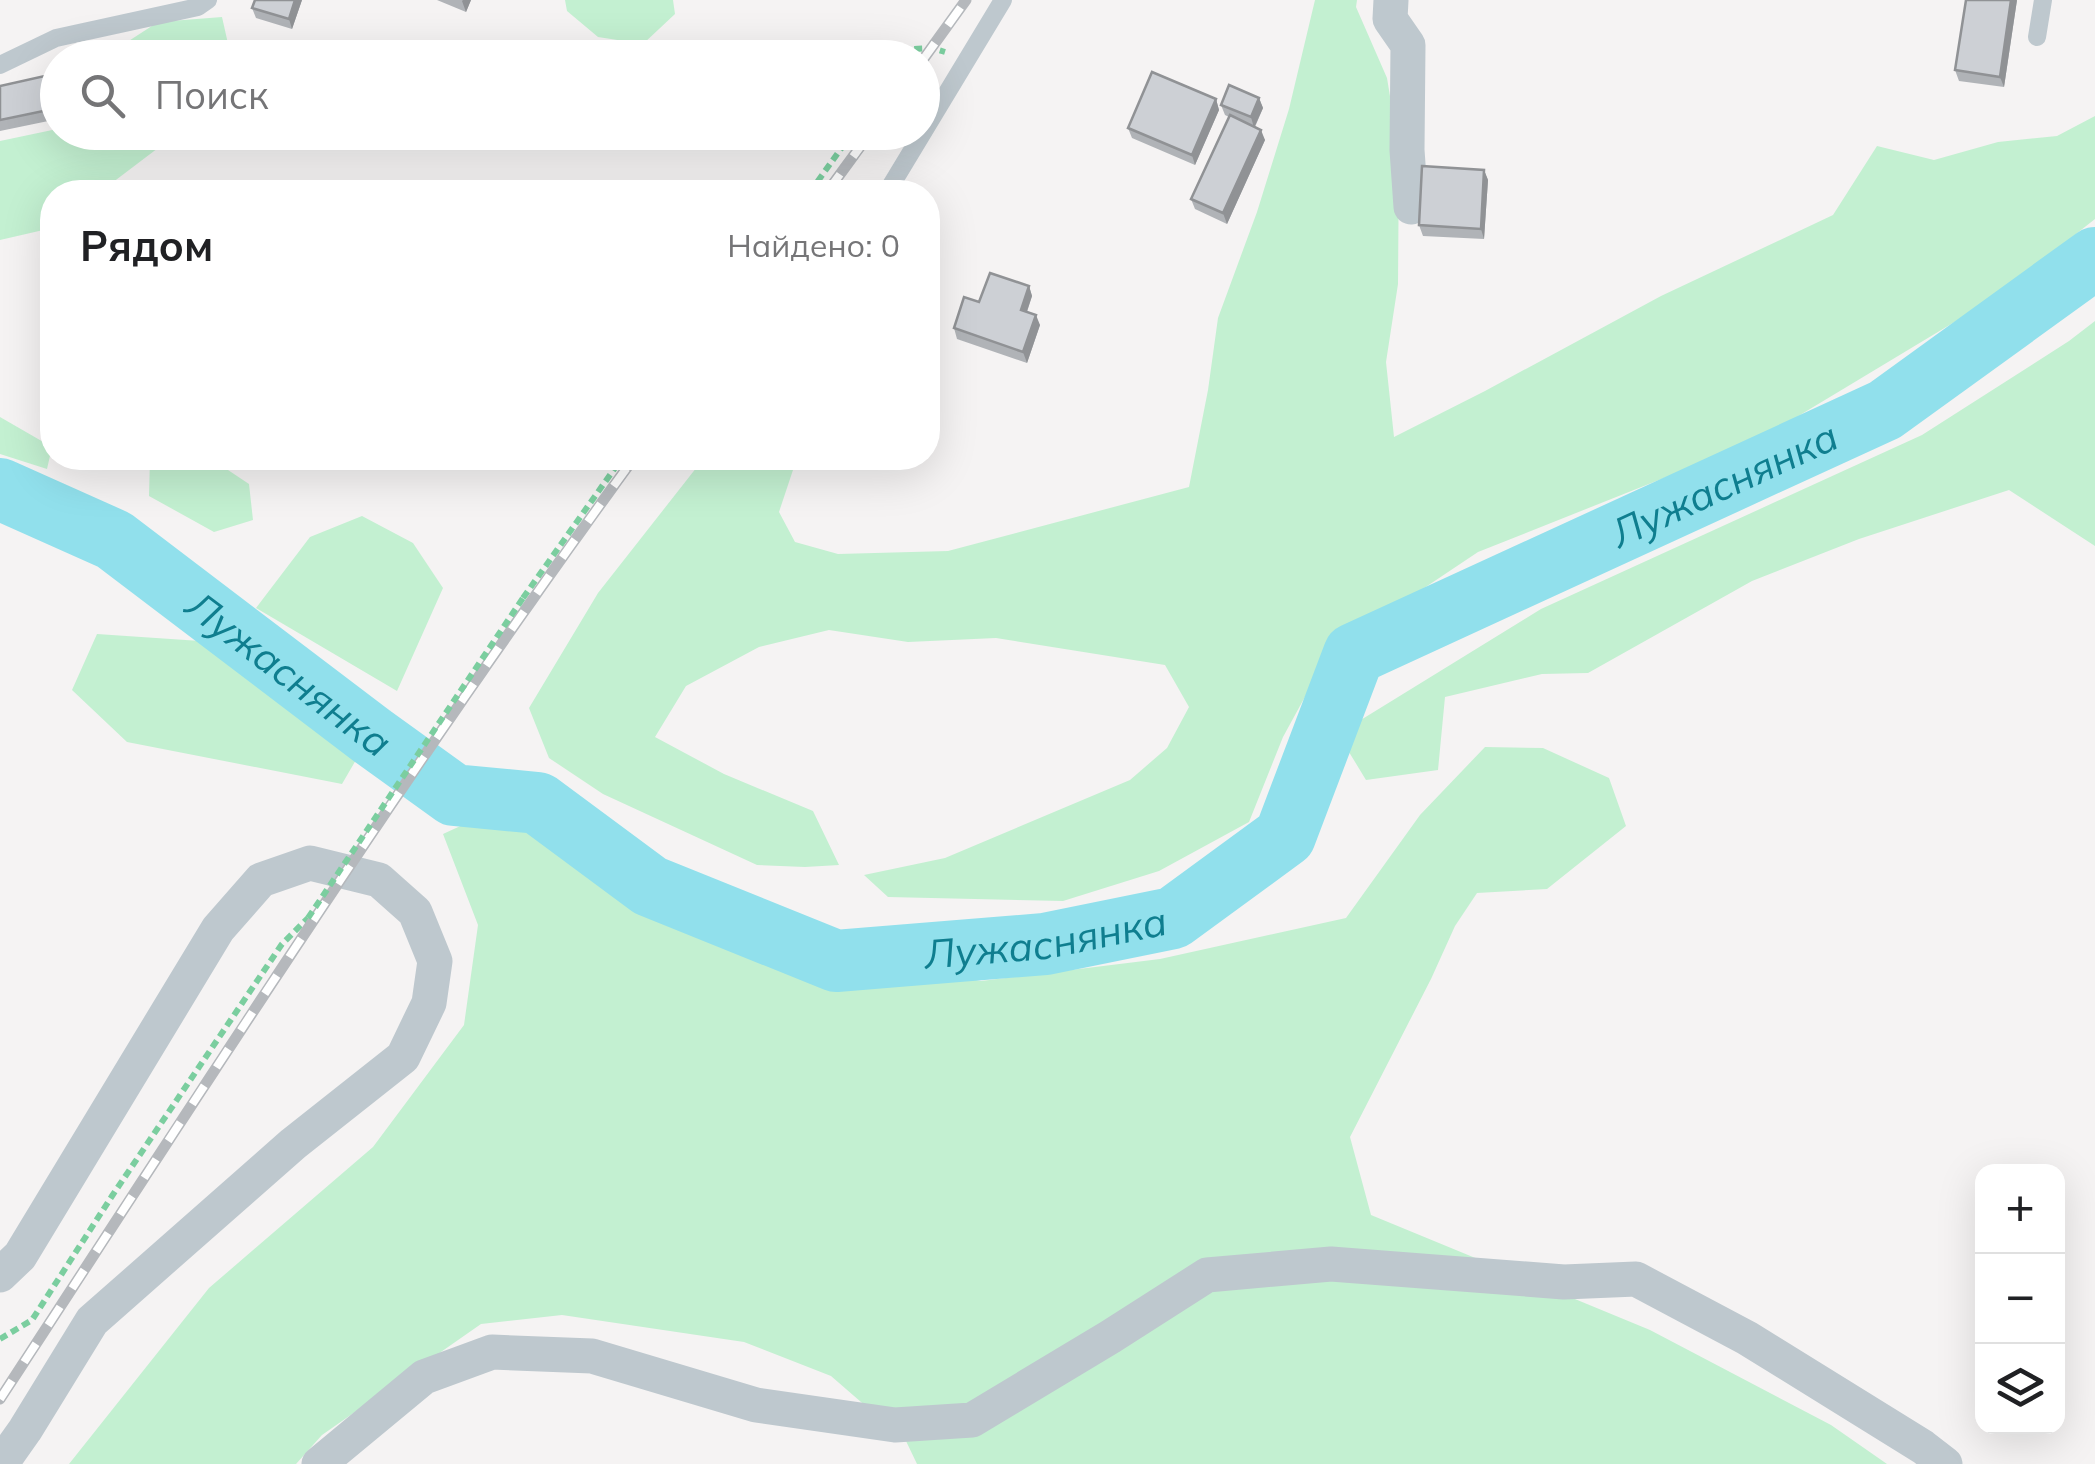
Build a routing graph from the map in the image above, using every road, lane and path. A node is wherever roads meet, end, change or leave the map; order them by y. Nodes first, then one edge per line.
1 (208, 0) edge
2 (1003, 0) edge
3 (1391, 0) edge
4 (2043, 0) edge
5 (2037, 36) dead end
6 (52, 40) edge
7 (40, 46) edge
8 (940, 51) edge
9 (967, 60) junction
10 (0, 65) edge
11 (940, 105) edge
12 (840, 150) edge
13 (912, 150) edge
14 (819, 180) edge
15 (894, 180) edge
16 (1410, 207) dead end
17 (613, 470) edge
18 (0, 1275) edge
19 (0, 1339) edge
20 (1, 1464) edge
21 (319, 1464) edge
22 (1945, 1464) edge

1 - 6 lane
2 - 9 lane
3 - 16 street
4 - 5 lane
7 - 10 lane
8 - 9 path
9 - 11 lane
12 - 14 path
13 - 15 lane
17 - 19 path, bridge
18 - 20 street
21 - 22 street

